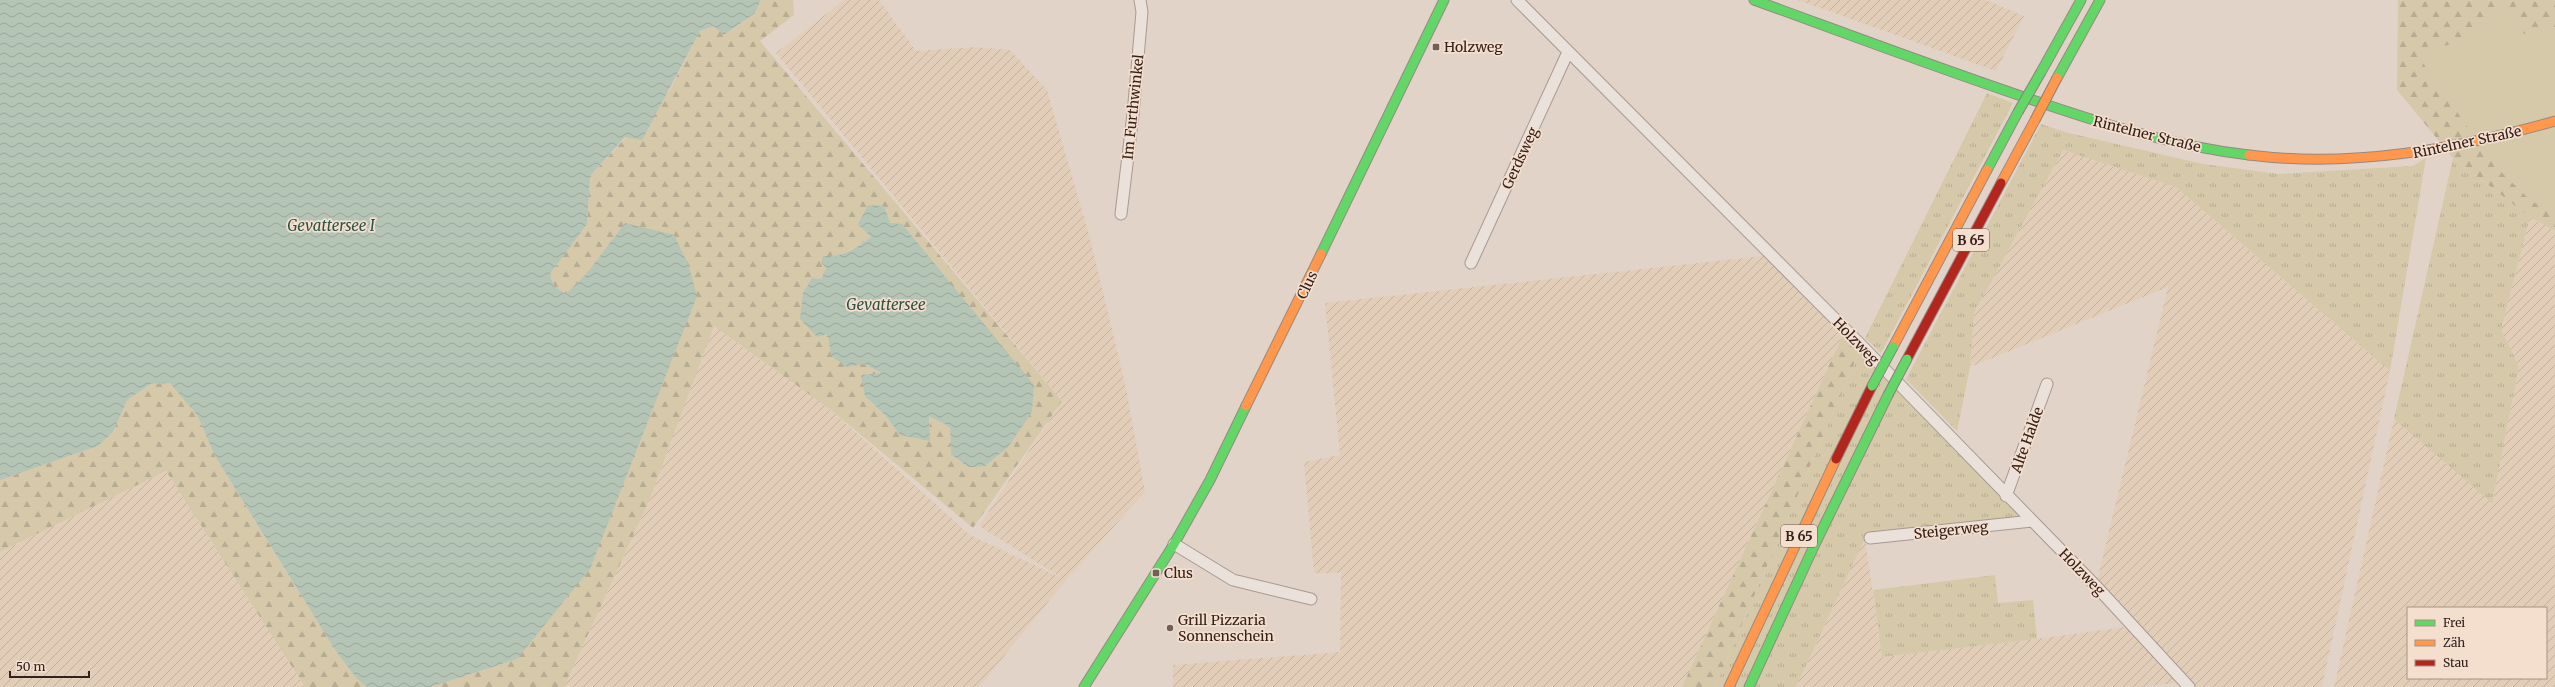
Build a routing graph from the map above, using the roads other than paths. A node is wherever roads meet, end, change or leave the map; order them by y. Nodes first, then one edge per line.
1 (1140, 0) edge
2 (1444, 0) edge
3 (1517, 0) edge
4 (1754, 0) edge
5 (2081, 0) edge
6 (2100, 0) edge
7 (1568, 52) junction
8 (2555, 121) edge
9 (1121, 214) dead end
10 (1471, 263) dead end
11 (2047, 384) dead end
12 (2006, 496) junction
13 (2032, 521) junction
14 (1870, 538) dead end
15 (1174, 544) junction
16 (1311, 599) dead end
17 (1749, 686) edge
18 (1084, 687) edge
19 (1729, 687) edge
20 (2189, 687) edge

1 - 9 street, Im Furthwinkel
2 - 15 main road, Clus
3 - 7 street, Holzweg
4 - 8 main road, Rintelner Straße
5 - 19 main road, B 65, bridge
6 - 17 main road, B 65, bridge
7 - 10 street, Gerdsweg
7 - 12 street, Holzweg
11 - 12 street, Alte Halde
12 - 13 street, Holzweg
13 - 14 street, Steigerweg
13 - 20 street, Holzweg
15 - 16 street
15 - 18 main road, Clus

